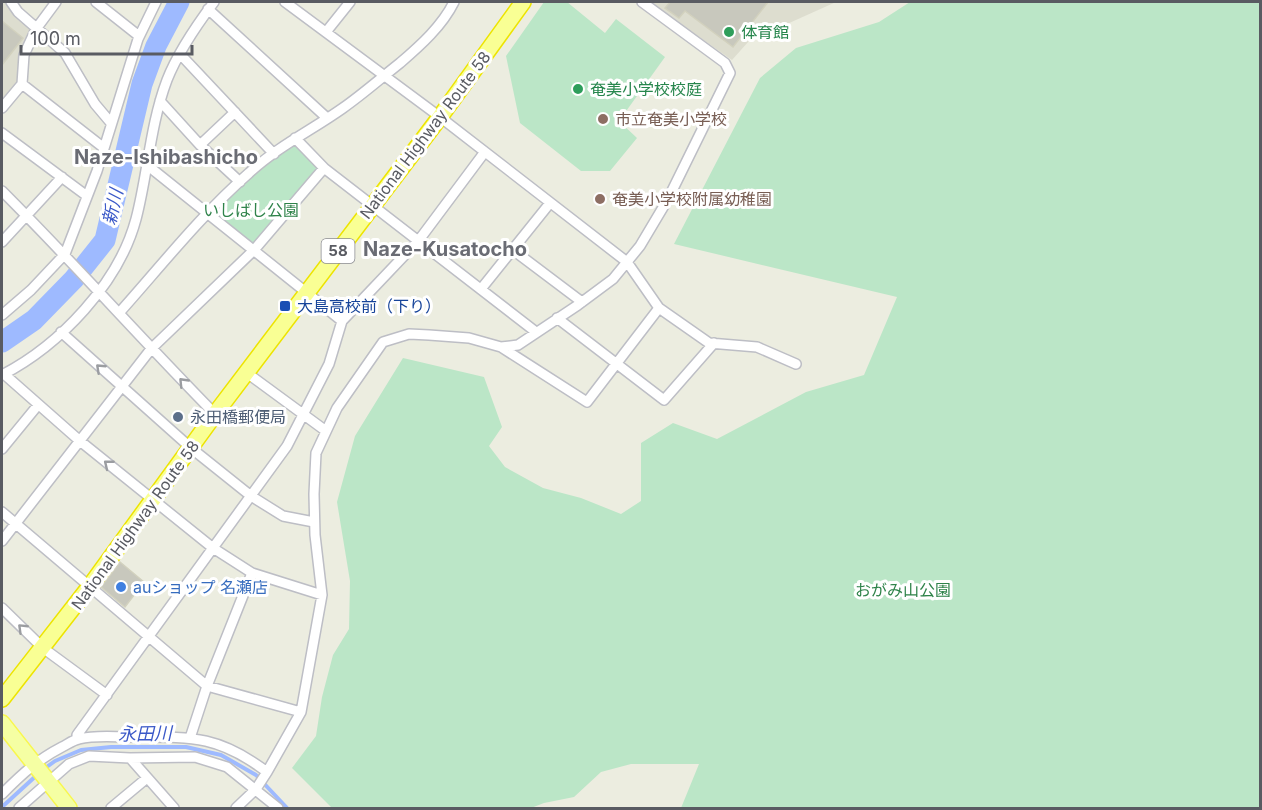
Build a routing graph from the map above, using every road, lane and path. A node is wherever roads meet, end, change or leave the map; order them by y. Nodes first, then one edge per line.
1 (11, 2) edge
2 (56, 2) edge
3 (96, 2) edge
4 (156, 2) edge
5 (285, 2) edge
6 (350, 2) edge
7 (454, 2) edge
8 (523, 2) edge
9 (642, 2) edge
10 (211, 5) edge
11 (36, 29) junction
12 (326, 32) junction
13 (139, 36) junction
14 (180, 54) junction
15 (384, 76) junction
16 (22, 84) junction
17 (160, 101) junction
18 (2, 108) edge
19 (235, 112) junction
20 (440, 117) junction
21 (327, 118) junction
22 (111, 123) junction
23 (2, 133) edge
24 (295, 138) junction
25 (200, 145) junction
26 (104, 148) junction
27 (484, 153) junction
28 (274, 154) junction
29 (147, 165) junction
30 (324, 168) junction
31 (62, 177) junction
32 (240, 182) junction
33 (2, 191) edge
34 (87, 196) junction
35 (550, 203) junction
36 (372, 204) junction
37 (208, 213) junction
38 (27, 216) junction
39 (419, 240) junction
40 (2, 242) edge
41 (254, 250) junction
42 (513, 250) junction
43 (67, 258) junction
44 (627, 262) junction
45 (481, 289) junction
46 (96, 290) junction
47 (307, 292) junction
48 (582, 302) junction
49 (659, 308) junction
50 (118, 313) junction
51 (2, 315) edge
52 (557, 318) junction
53 (342, 321) junction
54 (62, 332) junction
55 (536, 332) junction
56 (714, 343) junction
57 (501, 347) junction
58 (151, 349) junction
59 (617, 363) junction
60 (796, 364) dead end
61 (247, 373) junction
62 (3, 374) edge
63 (120, 386) junction
64 (38, 405) junction
65 (215, 414) junction
66 (304, 414) junction
67 (326, 430) junction
68 (80, 441) junction
69 (191, 448) junction
70 (2, 449) edge
71 (251, 496) junction
72 (154, 501) junction
73 (2, 512) edge
74 (314, 522) junction
75 (15, 524) junction
76 (2, 541) edge
77 (213, 548) junction
78 (252, 573) junction
79 (90, 586) junction
80 (322, 594) junction
81 (2, 608) edge
82 (149, 638) junction
83 (43, 648) junction
84 (207, 686) junction
85 (107, 694) junction
86 (2, 699) edge
87 (300, 712) junction
88 (2, 723) edge
89 (190, 738) junction
90 (78, 739) junction
91 (130, 758) junction
92 (33, 764) junction
93 (267, 772) junction
94 (147, 778) junction
95 (48, 781) junction
96 (256, 789) junction
97 (2, 794) edge
98 (19, 808) edge
99 (69, 808) edge
100 (111, 808) edge
101 (174, 808) edge
102 (236, 808) edge
103 (278, 808) edge

1 - 11 street
2 - 11 street
3 - 13 street
4 - 13 street
5 - 12 street
6 - 12 street
7 - 15 street
8 - 20 highway, National Highway Route 58 / 58
9 - 44 street
10 - 14 street
10 - 21 street
11 - 16 street
11 - 22 street
12 - 15 street
13 - 22 street
14 - 17 street
14 - 19 street
15 - 20 street
15 - 21 street
16 - 18 street
16 - 26 street
17 - 25 street
17 - 29 street
19 - 25 street
19 - 28 street
20 - 27 street
20 - 36 highway, National Highway Route 58 / 58
21 - 24 street
22 - 26 street
23 - 31 street
24 - 28 street
24 - 30 street
25 - 32 street
26 - 34 street
27 - 35 street
27 - 39 street
28 - 32 street
29 - 37 street
29 - 46 street
30 - 36 street
30 - 41 street
31 - 34 street
31 - 38 street
32 - 37 street
33 - 38 street
34 - 43 street
35 - 42 street
35 - 44 street
36 - 39 street
36 - 47 highway, National Highway Route 58 / 58
37 - 41 street
37 - 50 street
38 - 40 street
38 - 43 street
39 - 45 street
39 - 53 street
41 - 47 street
41 - 58 street
42 - 45 street
42 - 48 street
43 - 46 street
43 - 51 street
44 - 48 street
44 - 49 street
45 - 55 street
46 - 50 street
46 - 54 street
47 - 53 street
47 - 61 highway, National Highway Route 58 / 58
48 - 52 street
49 - 56 street
49 - 59 street
50 - 58 street
52 - 55 street
52 - 59 street
53 - 66 street
54 - 62 street
63 -> 54 street
55 - 57 street
56 - 59 street
56 - 60 street
57 - 59 street
57 - 67 street
58 - 63 street
65 -> 58 street
61 - 65 highway, National Highway Route 58 / 58
61 - 66 street
62 - 64 street
63 - 68 street
63 - 69 street
64 - 68 street
64 - 70 street
65 - 69 highway, National Highway Route 58 / 58
66 - 67 street
66 - 71 street
67 - 74 street
72 -> 68 street
68 - 75 street
69 - 71 street
69 - 72 highway, National Highway Route 58 / 58
71 - 74 street
71 - 77 street
72 - 77 street
72 - 79 highway, National Highway Route 58 / 58
73 - 75 street
74 - 80 street
75 - 76 street
75 - 79 street
77 - 78 street
77 - 82 street
78 - 80 street
78 - 84 street
79 - 82 street
79 - 83 highway, National Highway Route 58 / 58
80 - 87 street
83 -> 81 street
82 - 84 street
82 - 85 street
83 - 85 street
83 - 86 highway, National Highway Route 58 / 58
84 - 87 street
84 - 89 street
85 - 90 street
87 - 93 street
88 - 92 main road
89 - 90 street
89 - 93 street
90 - 92 street
91 - 94 street
91 - 95 street
91 - 96 street
92 - 95 main road
92 - 97 street
93 - 96 street
94 - 100 street
94 - 101 street
95 - 98 street
95 - 99 main road
96 - 102 street
96 - 103 street

